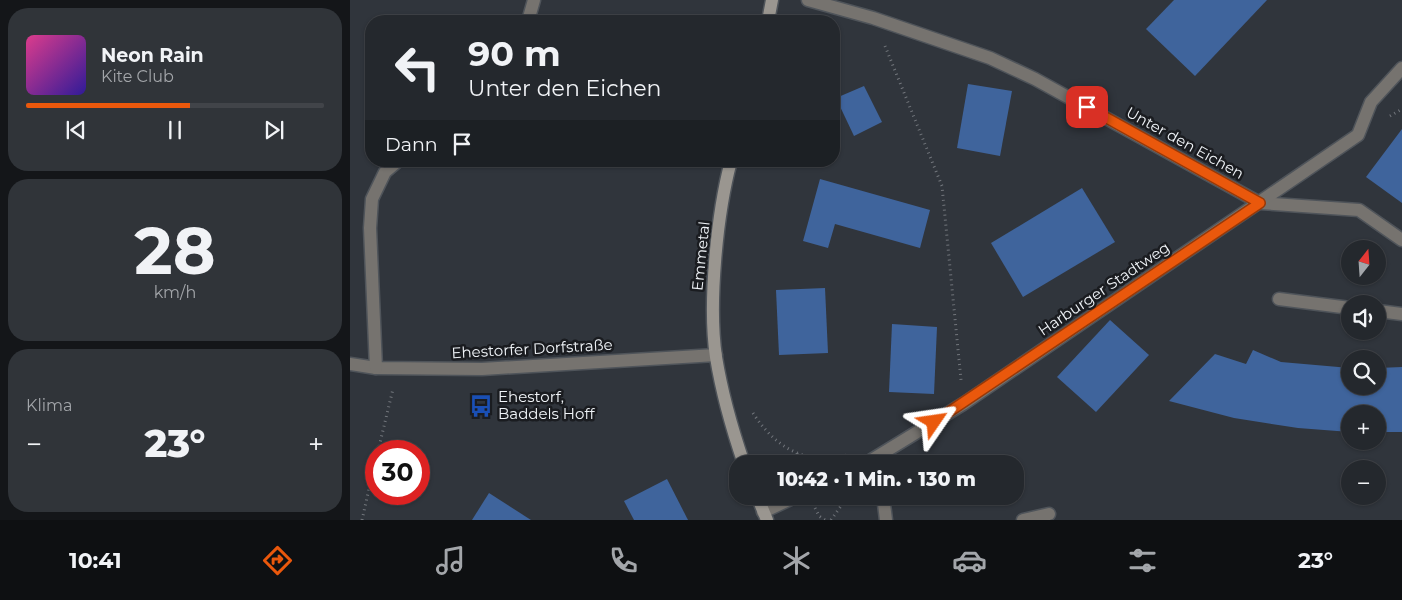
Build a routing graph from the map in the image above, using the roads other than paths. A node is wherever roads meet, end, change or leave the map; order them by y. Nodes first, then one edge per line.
1 (534, 0) edge
2 (772, 0) edge
3 (808, 0) edge
4 (530, 15) edge
5 (769, 15) edge
6 (1402, 68) edge
7 (391, 167) edge
8 (730, 167) edge
9 (1260, 203) junction
10 (1402, 240) edge
11 (1278, 299) dead end
12 (1341, 307) edge
13 (1386, 312) edge
14 (1402, 314) edge
15 (716, 355) junction
16 (350, 364) edge
17 (376, 368) junction
18 (741, 455) edge
19 (886, 455) edge
20 (783, 505) edge
21 (884, 505) edge
22 (1049, 514) dead end
23 (765, 516) edge
24 (886, 520) edge
25 (1023, 520) edge

1 - 4 street
2 - 5 main road
3 - 9 street, Unter den Eichen
6 - 9 street, Harburger Stadtweg
7 - 17 street
8 - 15 main road, Emmetal
9 - 10 street
9 - 19 street, Harburger Stadtweg
11 - 12 street
13 - 14 street
15 - 17 street, Ehestorfer Dorfstraße
15 - 18 main road, Emmetal
16 - 17 street, Ehestorfer Dorfstraße
20 - 23 street
21 - 24 street
22 - 25 street

